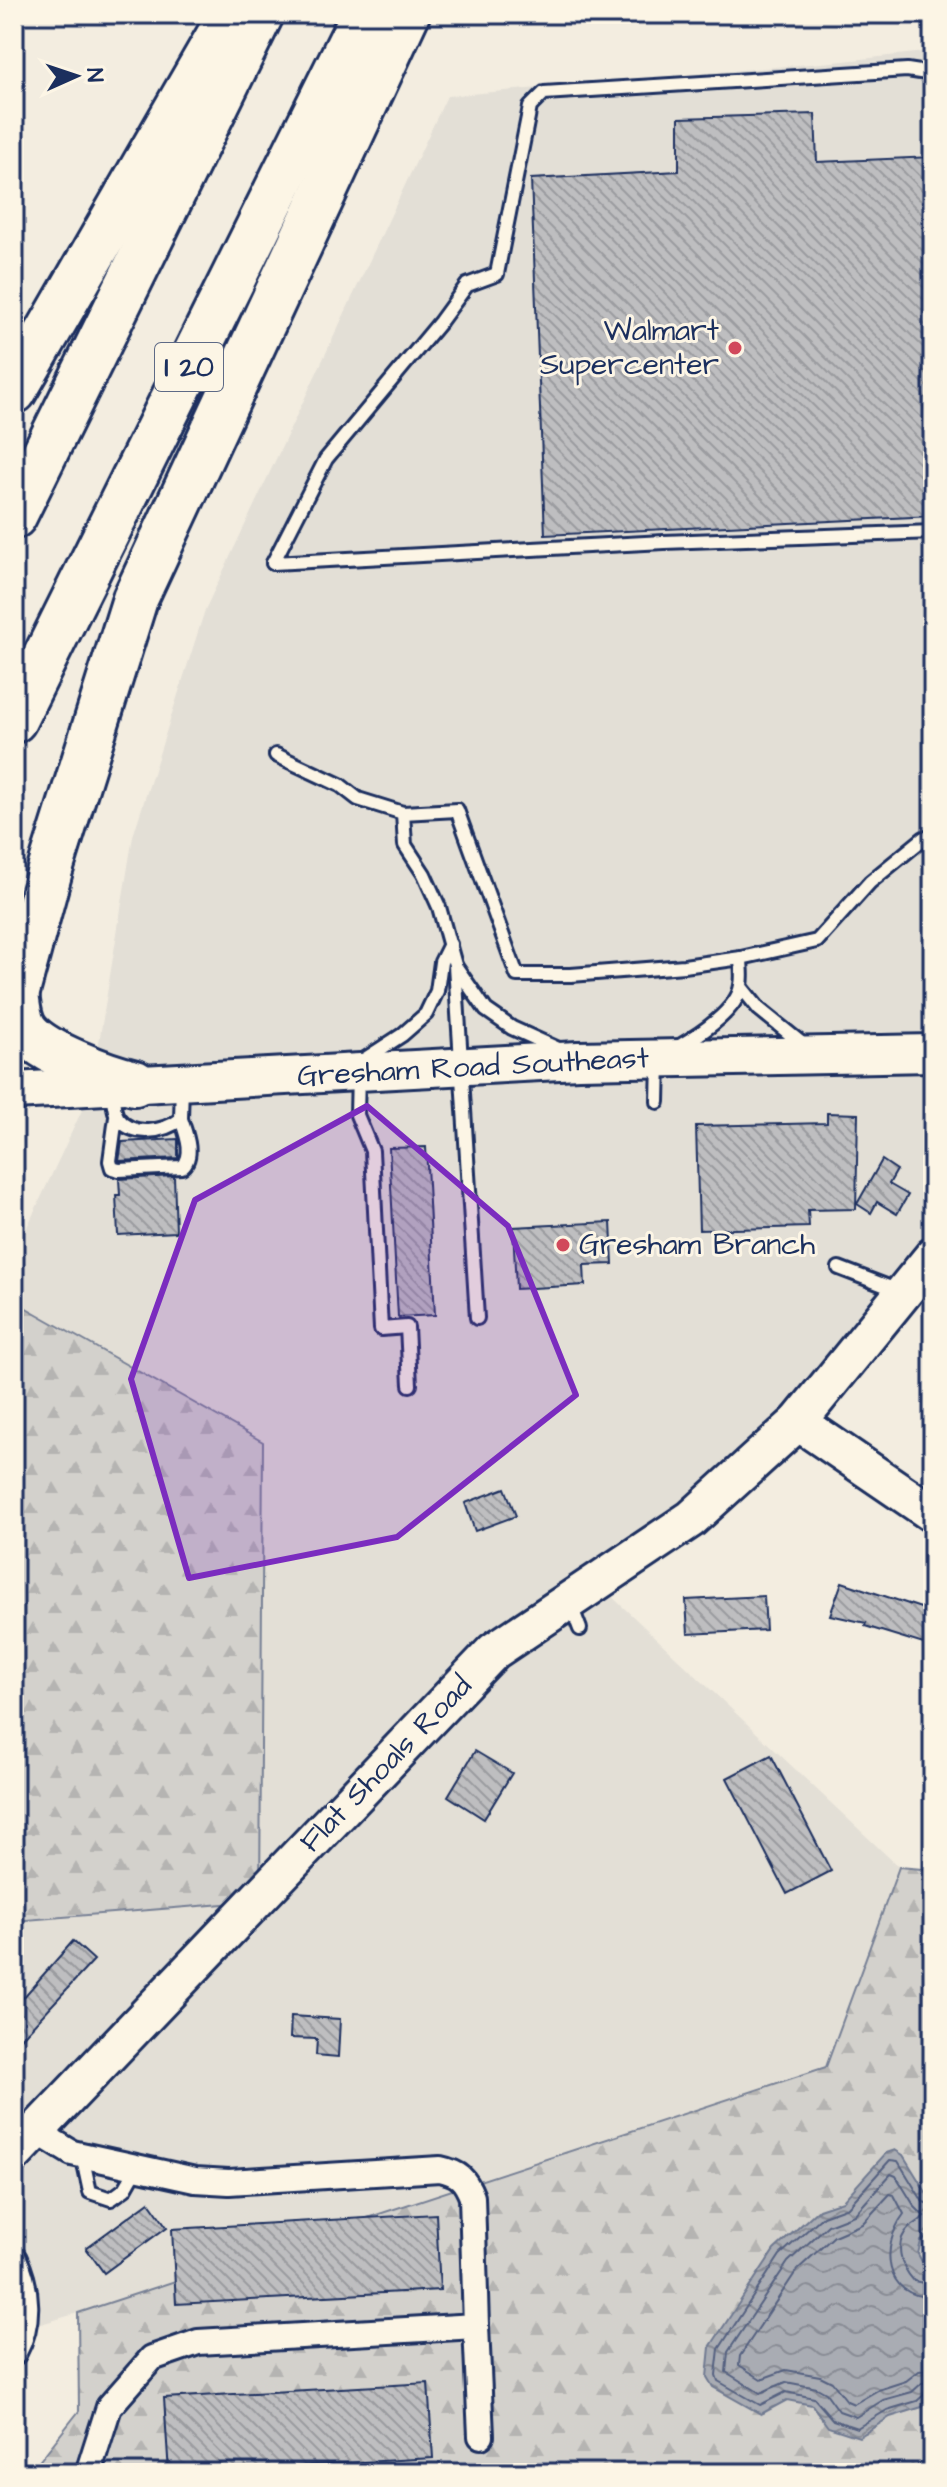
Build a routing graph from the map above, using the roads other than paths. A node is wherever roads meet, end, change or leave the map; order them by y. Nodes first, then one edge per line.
1 (231, 14) edge
2 (261, 14) edge
3 (364, 14) edge
4 (407, 14) edge
5 (933, 74) edge
6 (14, 391) edge
7 (14, 516) edge
8 (933, 532) edge
9 (14, 720) edge
10 (276, 755) dead end
11 (403, 813) junction
12 (933, 837) edge
13 (450, 944) junction
14 (741, 958) junction
15 (455, 965) junction
16 (742, 988) junction
17 (15, 998) edge
18 (815, 1053) junction
19 (933, 1053) edge
20 (659, 1057) junction
21 (578, 1060) junction
22 (461, 1067) junction
23 (358, 1073) junction
24 (182, 1081) junction
25 (14, 1091) edge
26 (121, 1095) junction
27 (658, 1102) dead end
28 (181, 1119) junction
29 (933, 1256) edge
30 (839, 1268) dead end
31 (904, 1293) junction
32 (477, 1318) dead end
33 (410, 1385) dead end
34 (798, 1422) junction
35 (933, 1514) edge
36 (25, 2142) edge
37 (82, 2155) junction
38 (137, 2168) junction
39 (14, 2259) edge
40 (476, 2326) junction
41 (14, 2352) edge
42 (481, 2436) dead end
43 (88, 2473) edge

1 - 6 highway
2 - 7 highway
3 - 9 highway, I 20
4 - 17 highway
5 - 8 lane
10 - 11 lane
11 - 13 lane
11 - 14 lane
12 - 14 lane
13 - 15 lane
13 - 23 lane
14 - 16 lane
15 - 21 lane
15 - 22 lane
16 - 18 lane
16 - 20 lane
17 - 26 highway
18 - 19 street, Gresham Road Southeast
18 - 20 street, Gresham Road Southeast
20 - 21 street, Gresham Road Southeast
20 - 27 lane
21 - 22 street, Gresham Road Southeast
22 - 23 street, Gresham Road Southeast
22 - 32 lane
23 - 24 street, Gresham Road Southeast
23 - 33 lane
24 - 26 street, Gresham Road Southeast
24 - 28 lane
25 - 26 street, Gresham Road Southeast
26 - 28 lane
26 - 28 lane
29 - 31 street, Flat Shoals Road
30 - 31 lane
31 - 34 street, Flat Shoals Road
34 - 35 street
34 - 36 street, Flat Shoals Road
36 - 37 street
37 - 38 street
37 - 38 lane
38 - 40 street
39 - 41 street
40 - 42 street
40 - 43 street

